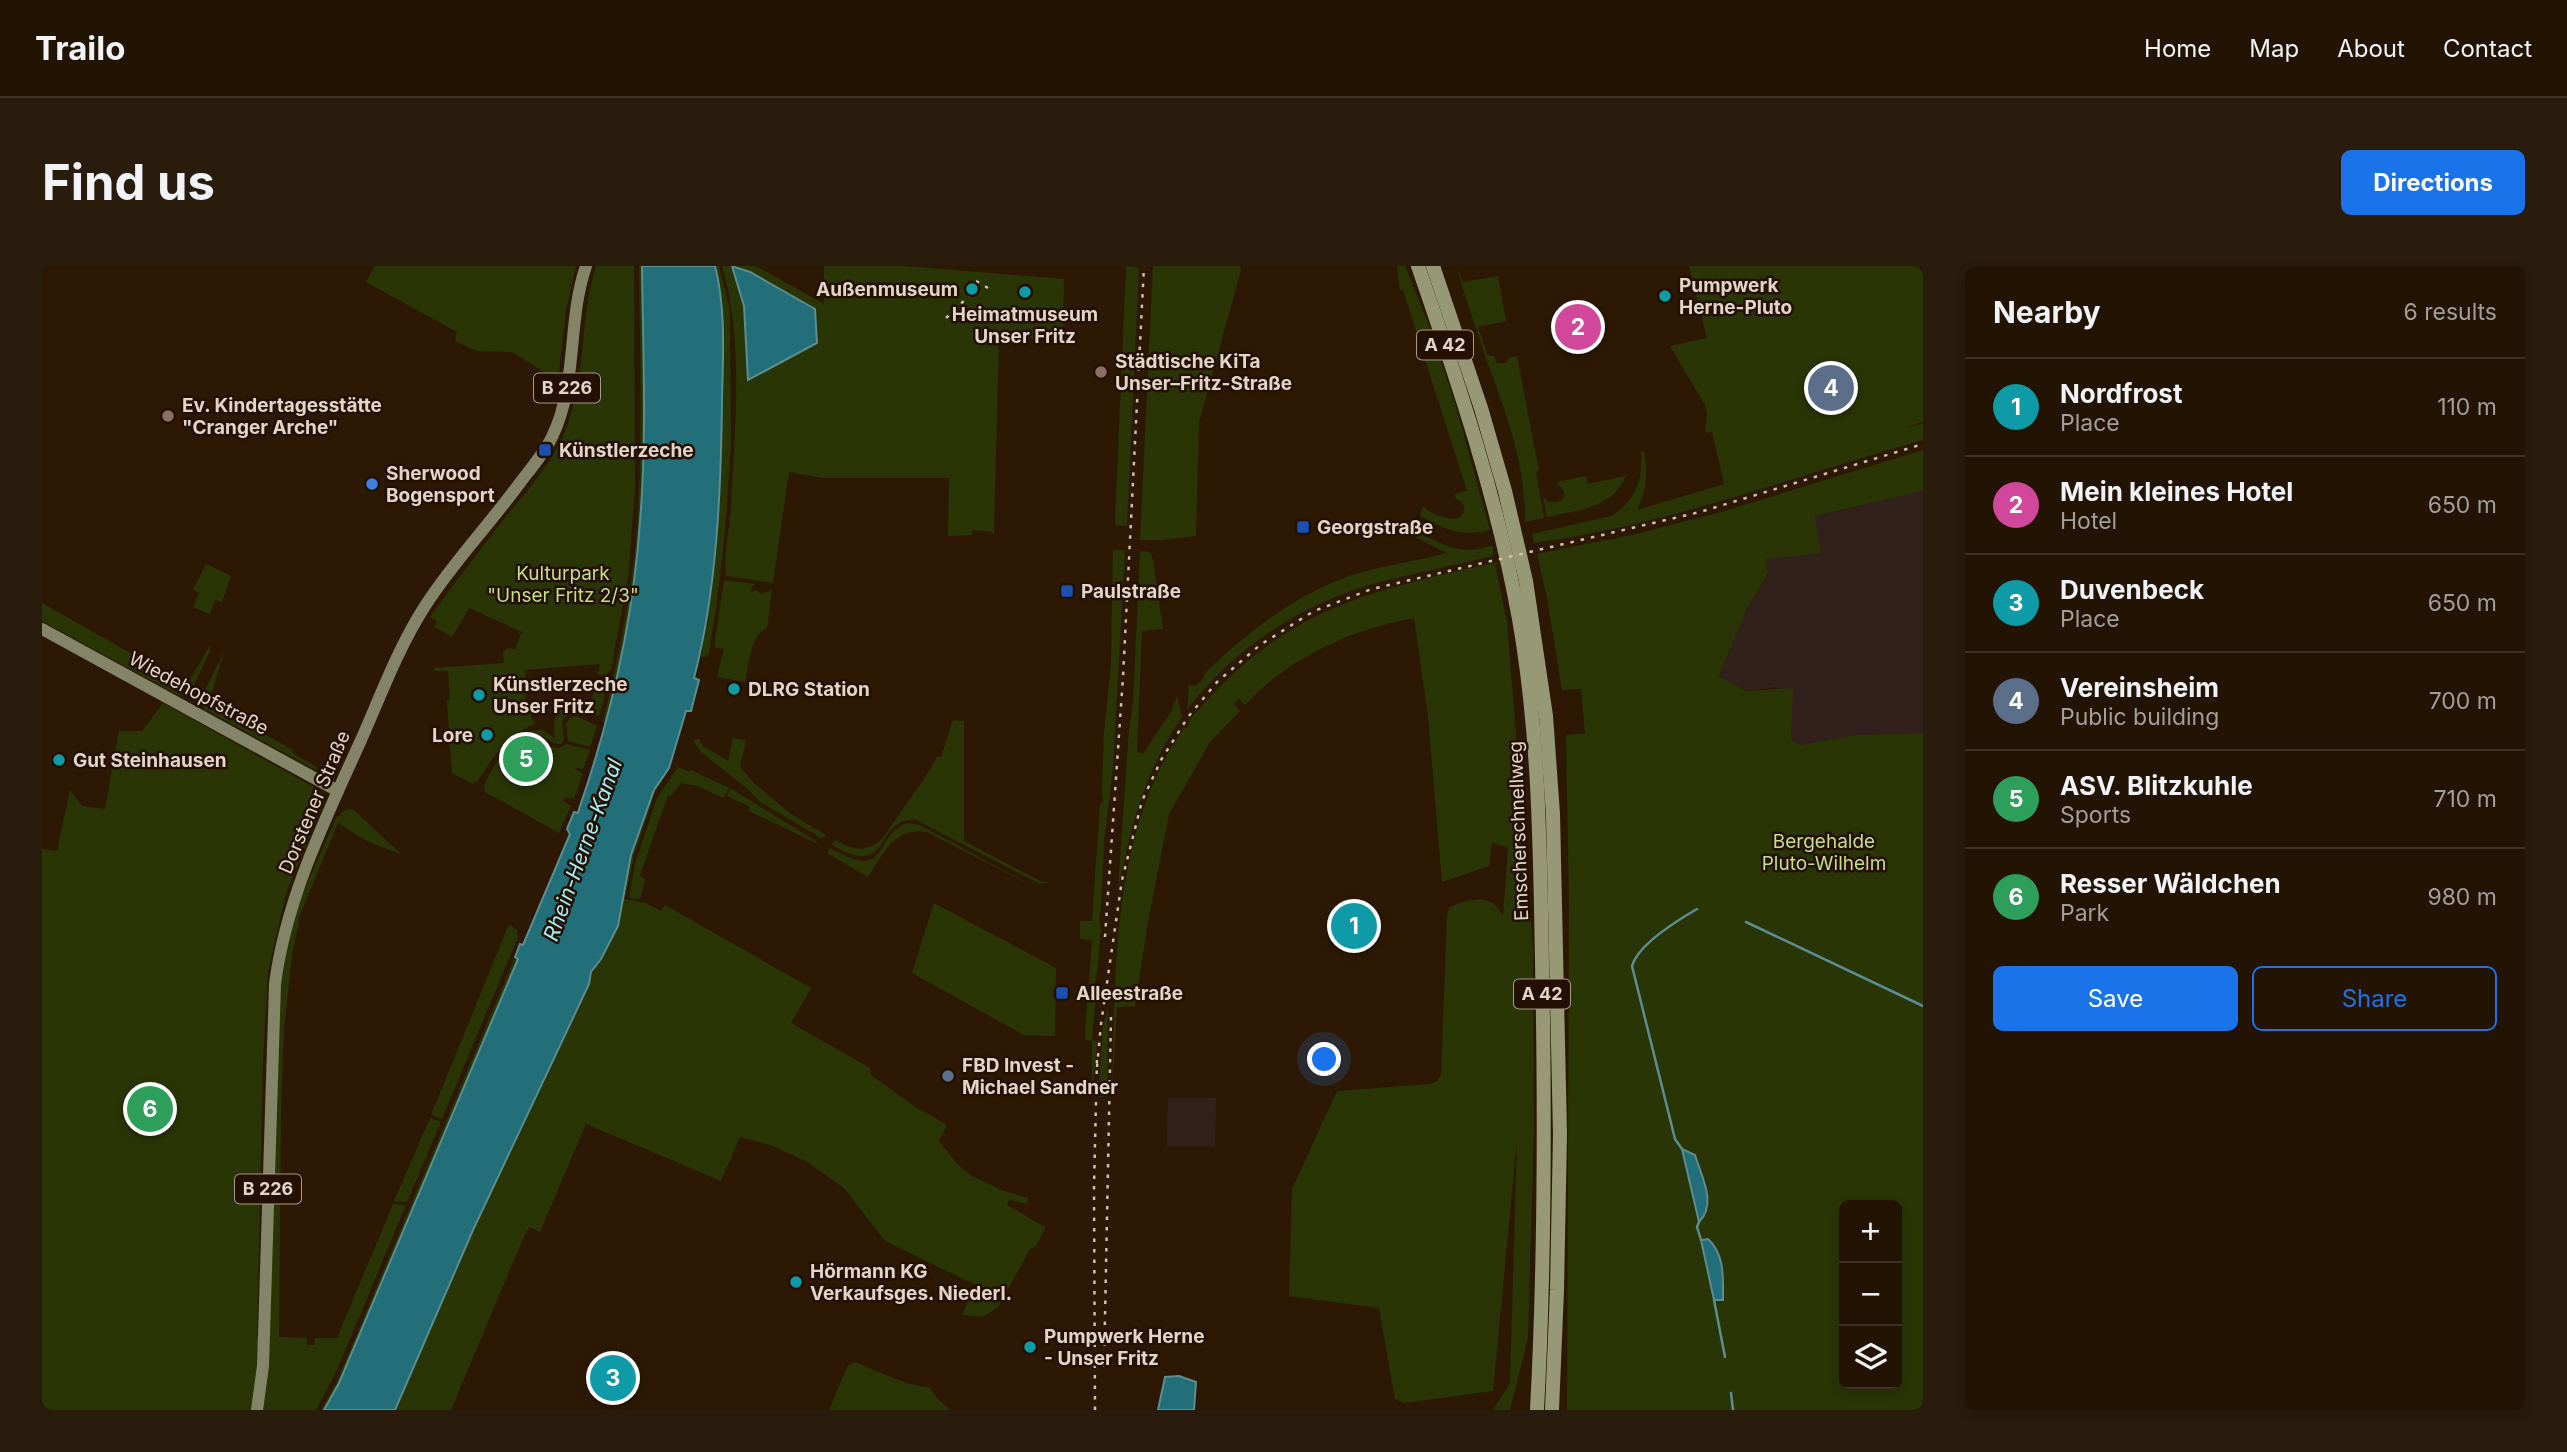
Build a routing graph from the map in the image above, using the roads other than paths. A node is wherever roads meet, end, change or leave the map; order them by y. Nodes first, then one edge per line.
1 (586, 266) edge
2 (1418, 266) edge
3 (1433, 266) edge
4 (42, 629) edge
5 (338, 792) junction
6 (257, 1410) edge
7 (1537, 1410) edge
8 (1552, 1410) edge

1 - 5 main road, Dorstener Straße / B 226
2 - 7 highway, Emscherschnellweg / A 42
3 - 8 highway, Emscherschnellweg / A 42
4 - 5 main road, Wiedehopfstraße
5 - 6 main road, Dorstener Straße / B 226

